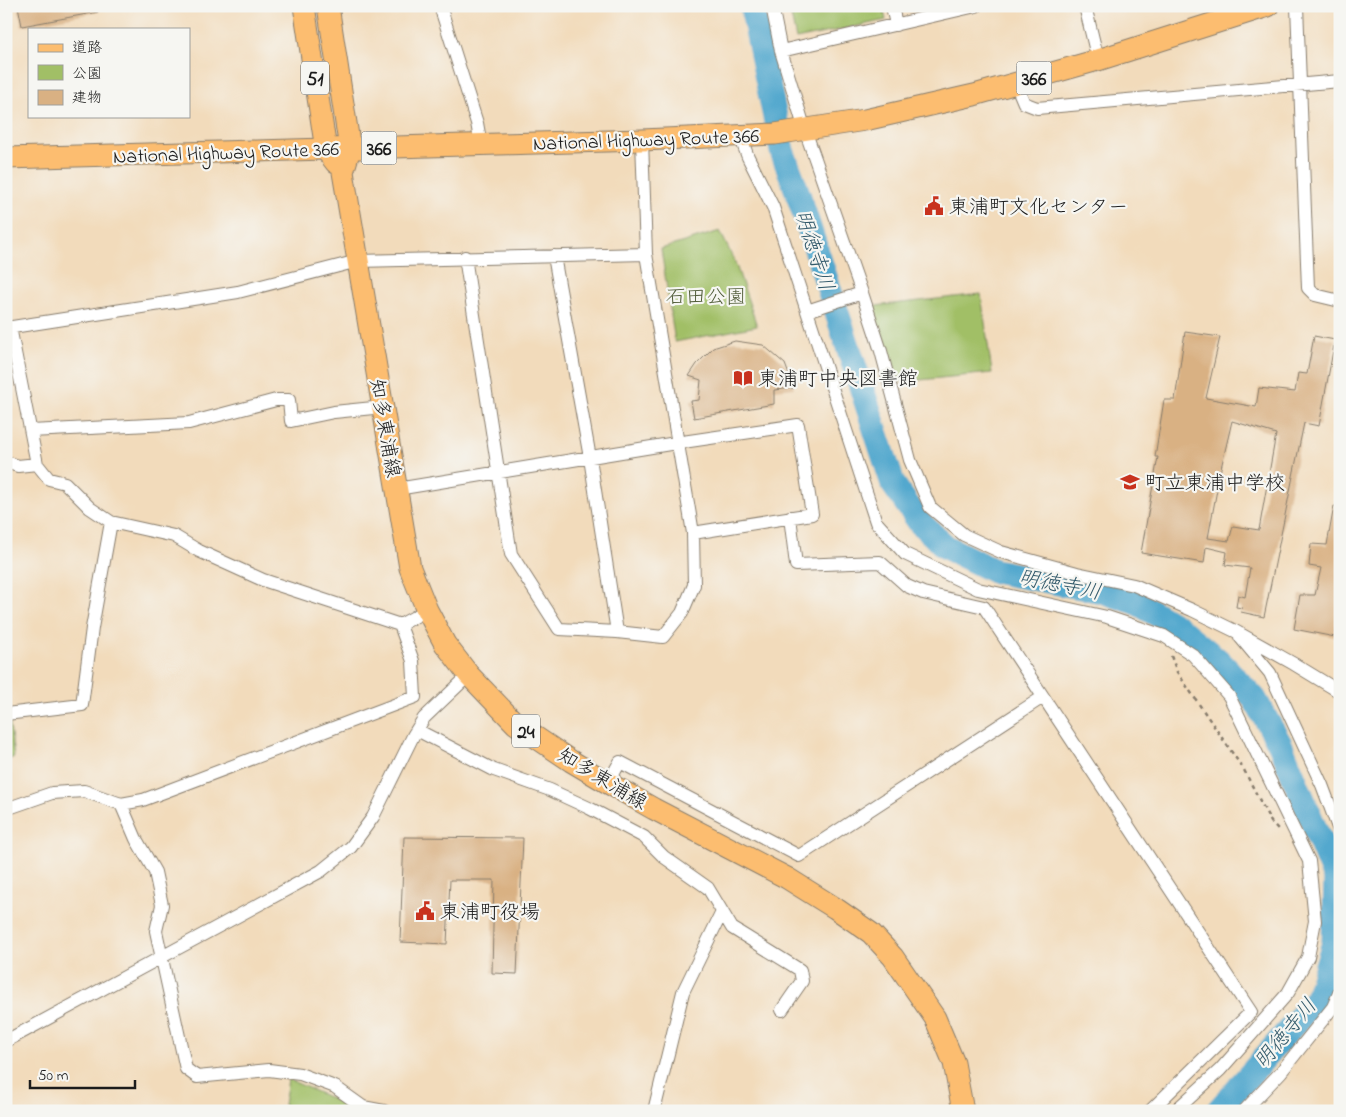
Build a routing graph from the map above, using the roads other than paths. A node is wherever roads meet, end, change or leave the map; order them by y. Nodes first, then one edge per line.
1 (304, 6) edge
2 (328, 6) edge
3 (440, 6) edge
4 (772, 6) edge
5 (892, 6) edge
6 (976, 6) edge
7 (1086, 6) edge
8 (1268, 6) edge
9 (1297, 6) edge
10 (896, 25) junction
11 (781, 52) junction
12 (1098, 60) junction
13 (1340, 81) edge
14 (1016, 84) junction
15 (1301, 84) junction
16 (800, 130) junction
17 (746, 136) junction
18 (642, 140) junction
19 (481, 145) junction
20 (350, 149) junction
21 (326, 150) junction
22 (6, 158) edge
23 (343, 172) junction
24 (646, 254) junction
25 (554, 256) junction
26 (465, 257) junction
27 (358, 261) junction
28 (862, 293) junction
29 (1340, 300) edge
30 (807, 311) junction
31 (8, 328) edge
32 (383, 407) junction
33 (31, 431) junction
34 (676, 443) junction
35 (590, 458) junction
36 (6, 462) edge
37 (37, 464) junction
38 (498, 472) junction
39 (397, 489) junction
40 (790, 517) junction
41 (111, 522) junction
42 (692, 532) junction
43 (427, 610) junction
44 (400, 625) junction
45 (1235, 631) junction
46 (618, 632) junction
47 (469, 675) junction
48 (1340, 692) edge
49 (1043, 697) junction
50 (6, 714) edge
51 (417, 730) junction
52 (608, 782) junction
53 (121, 804) junction
54 (6, 809) edge
55 (1340, 833) edge
56 (722, 912) junction
57 (161, 957) junction
58 (1340, 992) edge
59 (782, 1010) dead end
60 (6, 1041) edge
61 (384, 1111) edge
62 (654, 1111) edge
63 (963, 1111) edge
64 (1150, 1111) edge
65 (1175, 1111) edge
66 (1244, 1111) edge

1 - 21 main road, 51
2 - 20 main road, 51
3 - 19 street
4 - 11 street
5 - 10 street
6 - 10 street
7 - 12 street
8 - 12 main road, National Highway Route 366 / 366
9 - 15 street
10 - 11 street
11 - 16 street
12 - 14 main road, National Highway Route 366 / 366
13 - 15 street
14 - 15 street
14 - 16 main road, National Highway Route 366 / 366
15 - 29 street
16 - 17 main road, National Highway Route 366 / 366
16 - 28 street
17 - 18 main road, National Highway Route 366 / 366
17 - 30 street
18 - 19 main road, National Highway Route 366 / 366
18 - 24 street
19 - 20 main road, National Highway Route 366 / 366
20 - 21 main road, National Highway Route 366 / 366
20 - 23 main road, 知多東浦線 / 24
21 - 22 main road, National Highway Route 366 / 366
21 - 23 main road, 知多東浦線 / 24
23 - 27 main road, 知多東浦線 / 24
24 - 25 street
24 - 34 street
25 - 26 street
25 - 35 street
26 - 27 street
26 - 38 street
27 - 31 street
27 - 32 main road, 知多東浦線 / 24
28 - 30 street
28 - 45 street
30 - 65 street
31 - 33 street
32 - 33 street
32 - 39 main road, 知多東浦線 / 24
33 - 37 street
34 - 35 street
34 - 40 street
34 - 42 street
35 - 38 street
35 - 46 street
36 - 37 street
37 - 41 street
38 - 39 street
38 - 46 street
39 - 43 main road, 知多東浦線 / 24
40 - 42 street
40 - 49 street
41 - 44 street
41 - 50 street
42 - 46 street
43 - 44 street
43 - 47 main road, 知多東浦線 / 24
44 - 53 street
45 - 48 street
45 - 55 street
47 - 51 street
47 - 52 main road, 知多東浦線 / 24
49 - 52 street
49 - 64 street
51 - 56 street
51 - 57 street
52 - 63 main road, 知多東浦線 / 24
53 - 54 street
53 - 57 street
56 - 59 street
56 - 62 street
57 - 60 street
57 - 61 street
58 - 66 street

